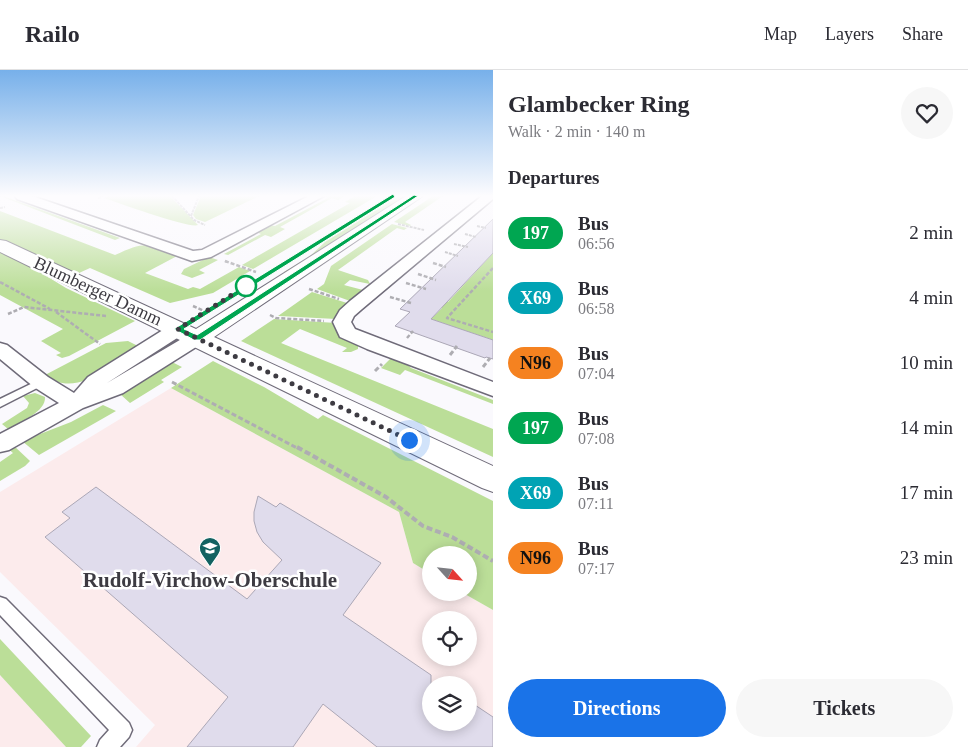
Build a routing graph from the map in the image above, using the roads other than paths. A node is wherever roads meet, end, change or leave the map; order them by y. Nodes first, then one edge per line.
1 (119, 228) edge
2 (254, 228) edge
3 (346, 228) edge
4 (364, 228) edge
5 (458, 228) edge
6 (0, 245) edge
7 (187, 334) junction
8 (0, 349) edge
9 (41, 382) junction
10 (493, 389) edge
11 (0, 403) edge
12 (76, 403) junction
13 (0, 444) edge
14 (493, 480) edge
15 (0, 604) edge
16 (107, 747) edge

1 - 2 street
3 - 7 main road
4 - 7 main road
5 - 10 street
6 - 7 main road, Blumberger Damm
7 - 12 street
7 - 14 main road, Blumberger Damm
8 - 9 street
9 - 11 lane
9 - 12 street
12 - 13 street
15 - 16 lane

